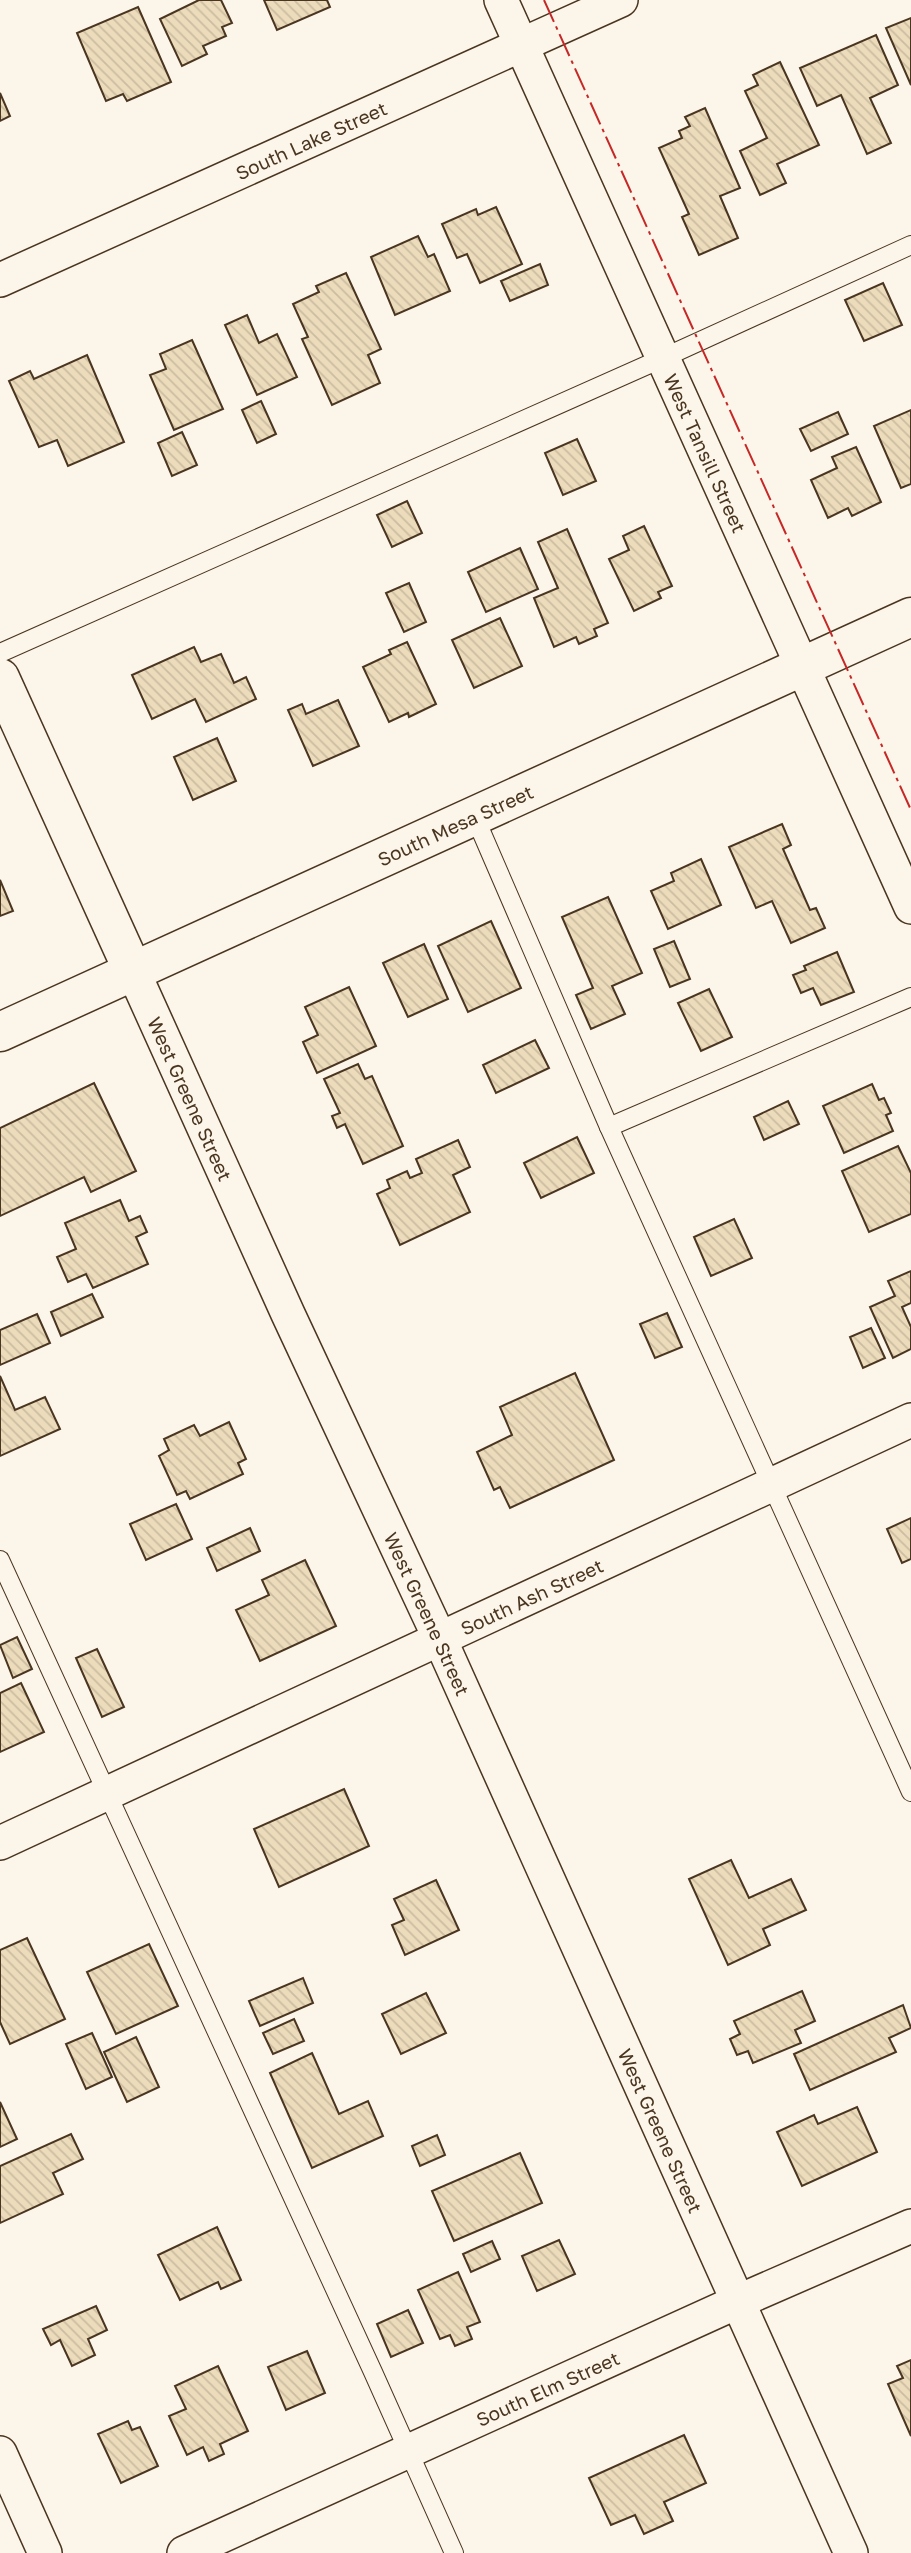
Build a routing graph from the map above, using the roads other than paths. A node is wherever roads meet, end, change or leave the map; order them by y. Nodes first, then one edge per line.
1 (500, 0) edge
2 (621, 0) edge
3 (521, 46) junction
4 (911, 245) edge
5 (0, 280) edge
6 (663, 358) junction
7 (911, 617) edge
8 (0, 653) edge
9 (802, 666) junction
10 (0, 678) edge
11 (474, 816) junction
12 (911, 908) edge
13 (133, 971) junction
14 (911, 998) edge
15 (0, 1032) edge
16 (609, 1127) junction
17 (911, 1420) edge
18 (772, 1483) junction
19 (0, 1560) edge
20 (439, 1637) junction
21 (107, 1792) junction
22 (911, 1792) edge
23 (0, 1843) edge
24 (911, 2226) edge
25 (737, 2302) junction
26 (409, 2452) junction
27 (0, 2453) edge
28 (45, 2553) edge
29 (184, 2553) edge
30 (454, 2553) edge
31 (851, 2553) edge

1 - 3 street, West Tansill Street
2 - 3 street, South Lake Street
3 - 5 street, South Lake Street
3 - 6 street, West Tansill Street
4 - 6 lane
6 - 8 lane
6 - 9 street, West Tansill Street
7 - 9 street, South Mesa Street
9 - 11 street, South Mesa Street
9 - 12 street, West Tansill Street
10 - 13 street, West Greene Street
11 - 13 street, South Mesa Street
11 - 16 lane
13 - 15 street, South Mesa Street
13 - 20 street, West Greene Street
14 - 16 lane
16 - 18 lane
17 - 18 street, South Ash Street
18 - 20 street, South Ash Street
18 - 22 lane
19 - 21 lane
20 - 21 street, South Ash Street
20 - 25 street, West Greene Street
21 - 23 street, South Ash Street
21 - 26 lane
24 - 25 street, South Elm Street
25 - 26 street, South Elm Street
25 - 31 street, West Greene Street
26 - 29 street, South Elm Street
26 - 30 lane
27 - 28 street

